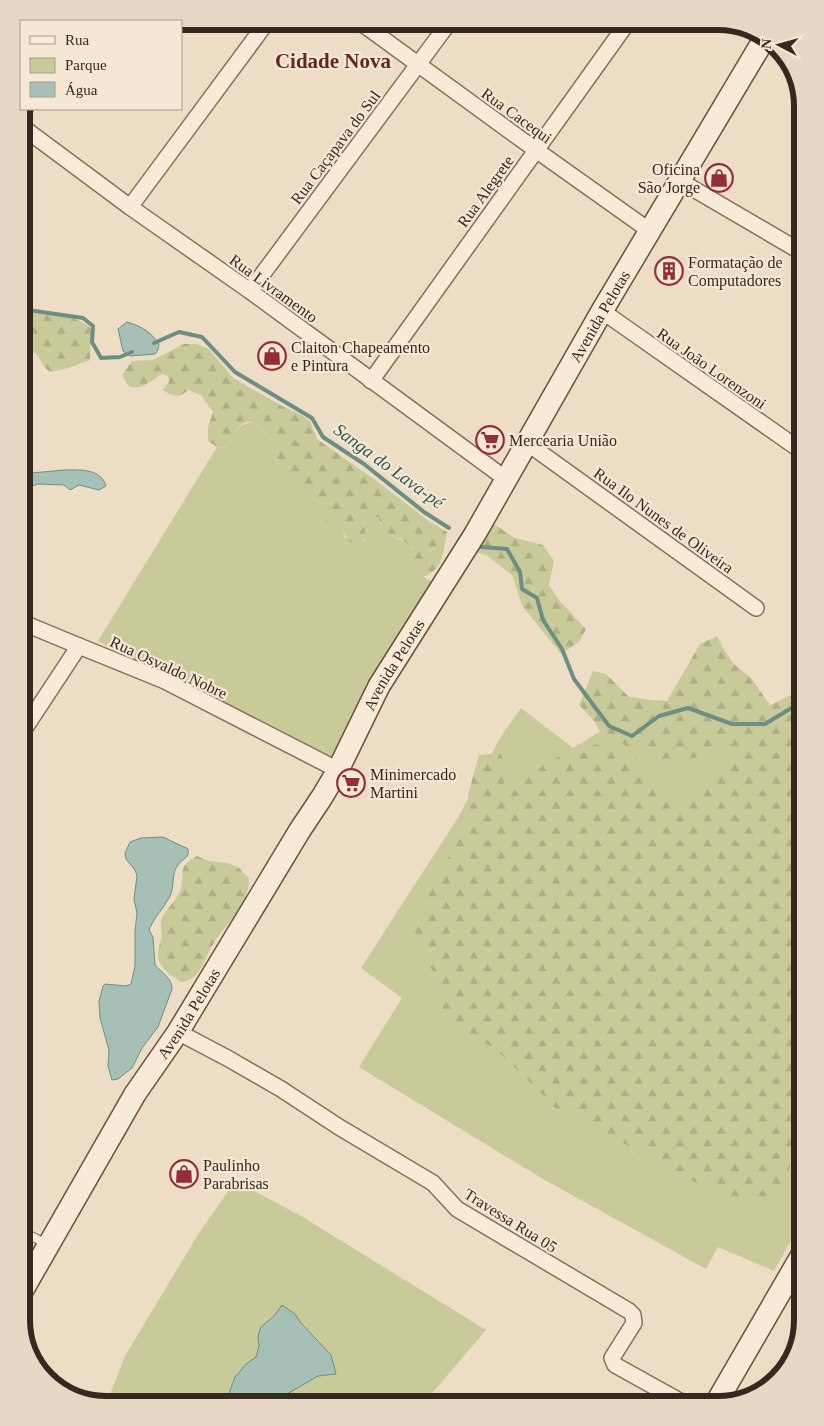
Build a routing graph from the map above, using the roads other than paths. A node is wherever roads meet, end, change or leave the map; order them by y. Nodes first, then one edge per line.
1 (261, 30) edge
2 (371, 30) edge
3 (444, 30) edge
4 (622, 30) edge
5 (754, 56) edge
6 (418, 64) junction
7 (30, 133) edge
8 (536, 150) junction
9 (680, 181) junction
10 (130, 207) junction
11 (650, 231) junction
12 (794, 248) edge
13 (250, 291) junction
14 (602, 311) junction
15 (371, 381) junction
16 (527, 443) junction
17 (794, 446) edge
18 (506, 479) junction
19 (756, 608) dead end
20 (30, 626) edge
21 (80, 646) junction
22 (30, 721) edge
23 (338, 770) junction
24 (178, 1032) junction
25 (30, 1236) edge
26 (49, 1245) junction
27 (794, 1269) edge
28 (30, 1278) edge
29 (671, 1396) edge
30 (720, 1396) edge

1 - 10 street
2 - 6 street, Rua Cacequi
3 - 6 street, Rua Caçapava do Sul
4 - 8 street, Rua Alegrete
5 - 9 street, Avenida Pelotas
6 - 8 street, Rua Cacequi
6 - 13 street, Rua Caçapava do Sul
7 - 10 street, Rua Livramento
8 - 11 street, Rua Cacequi
8 - 15 street, Rua Alegrete
9 - 11 street, Avenida Pelotas
9 - 12 street
10 - 13 street, Rua Livramento
11 - 14 street, Avenida Pelotas
13 - 15 street, Rua Livramento
14 - 16 street, Avenida Pelotas
14 - 17 street, Rua João Lorenzoni
15 - 18 street, Rua Livramento
16 - 18 street, Avenida Pelotas
16 - 19 street, Rua Ilo Nunes de Oliveira
18 - 23 street, Avenida Pelotas
20 - 21 street, Rua Osvaldo Nobre
21 - 22 street
21 - 23 street, Rua Osvaldo Nobre
23 - 24 street, Avenida Pelotas
24 - 26 street, Avenida Pelotas
24 - 29 street, Travessa Rua 05
25 - 26 lane
26 - 28 street, Avenida Pelotas
27 - 30 street

